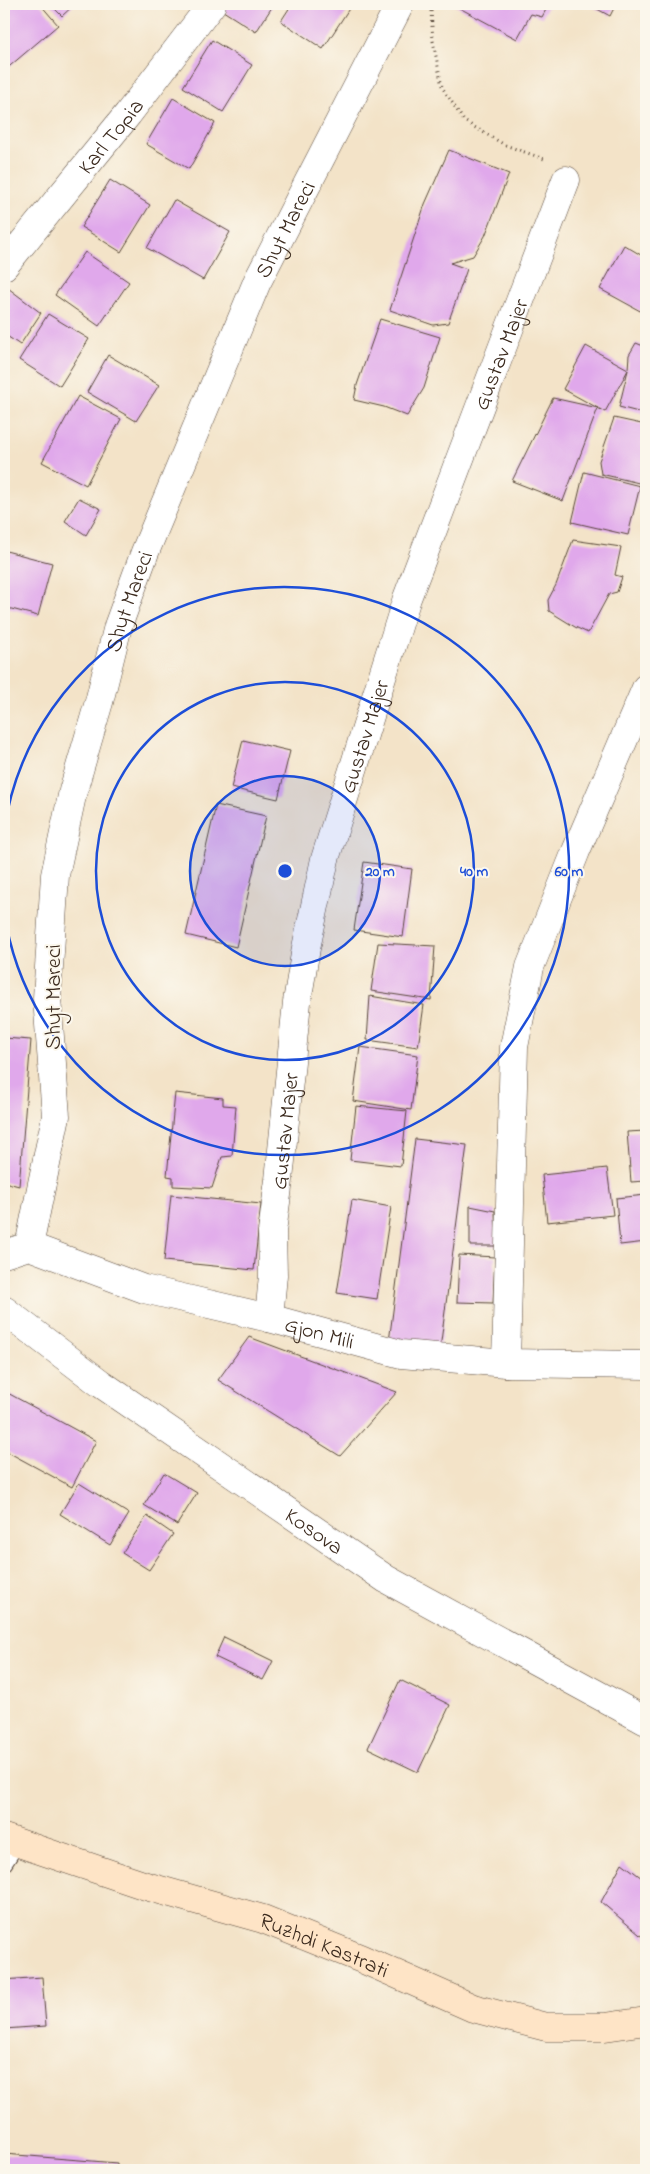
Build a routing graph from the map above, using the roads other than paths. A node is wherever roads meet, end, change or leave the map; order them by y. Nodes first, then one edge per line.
1 (212, 4) edge
2 (400, 4) edge
3 (566, 180) road end
4 (4, 266) edge
5 (646, 688) edge
6 (16, 1250) edge
7 (4, 1310) edge
8 (270, 1318) junction
9 (506, 1363) junction
10 (646, 1365) edge
11 (646, 1721) edge
12 (8, 1848) edge
13 (646, 2021) edge

1 - 4 street, Karl Topia
2 - 6 street, Shyt Mareci
3 - 8 street, Gustav Majer
5 - 9 street
6 - 8 street, Gjon Mili
7 - 11 street, Kosova
8 - 9 street, Gjon Mili
9 - 10 street, Gjon Mili
12 - 13 main road, Ruzhdi Kastrati

